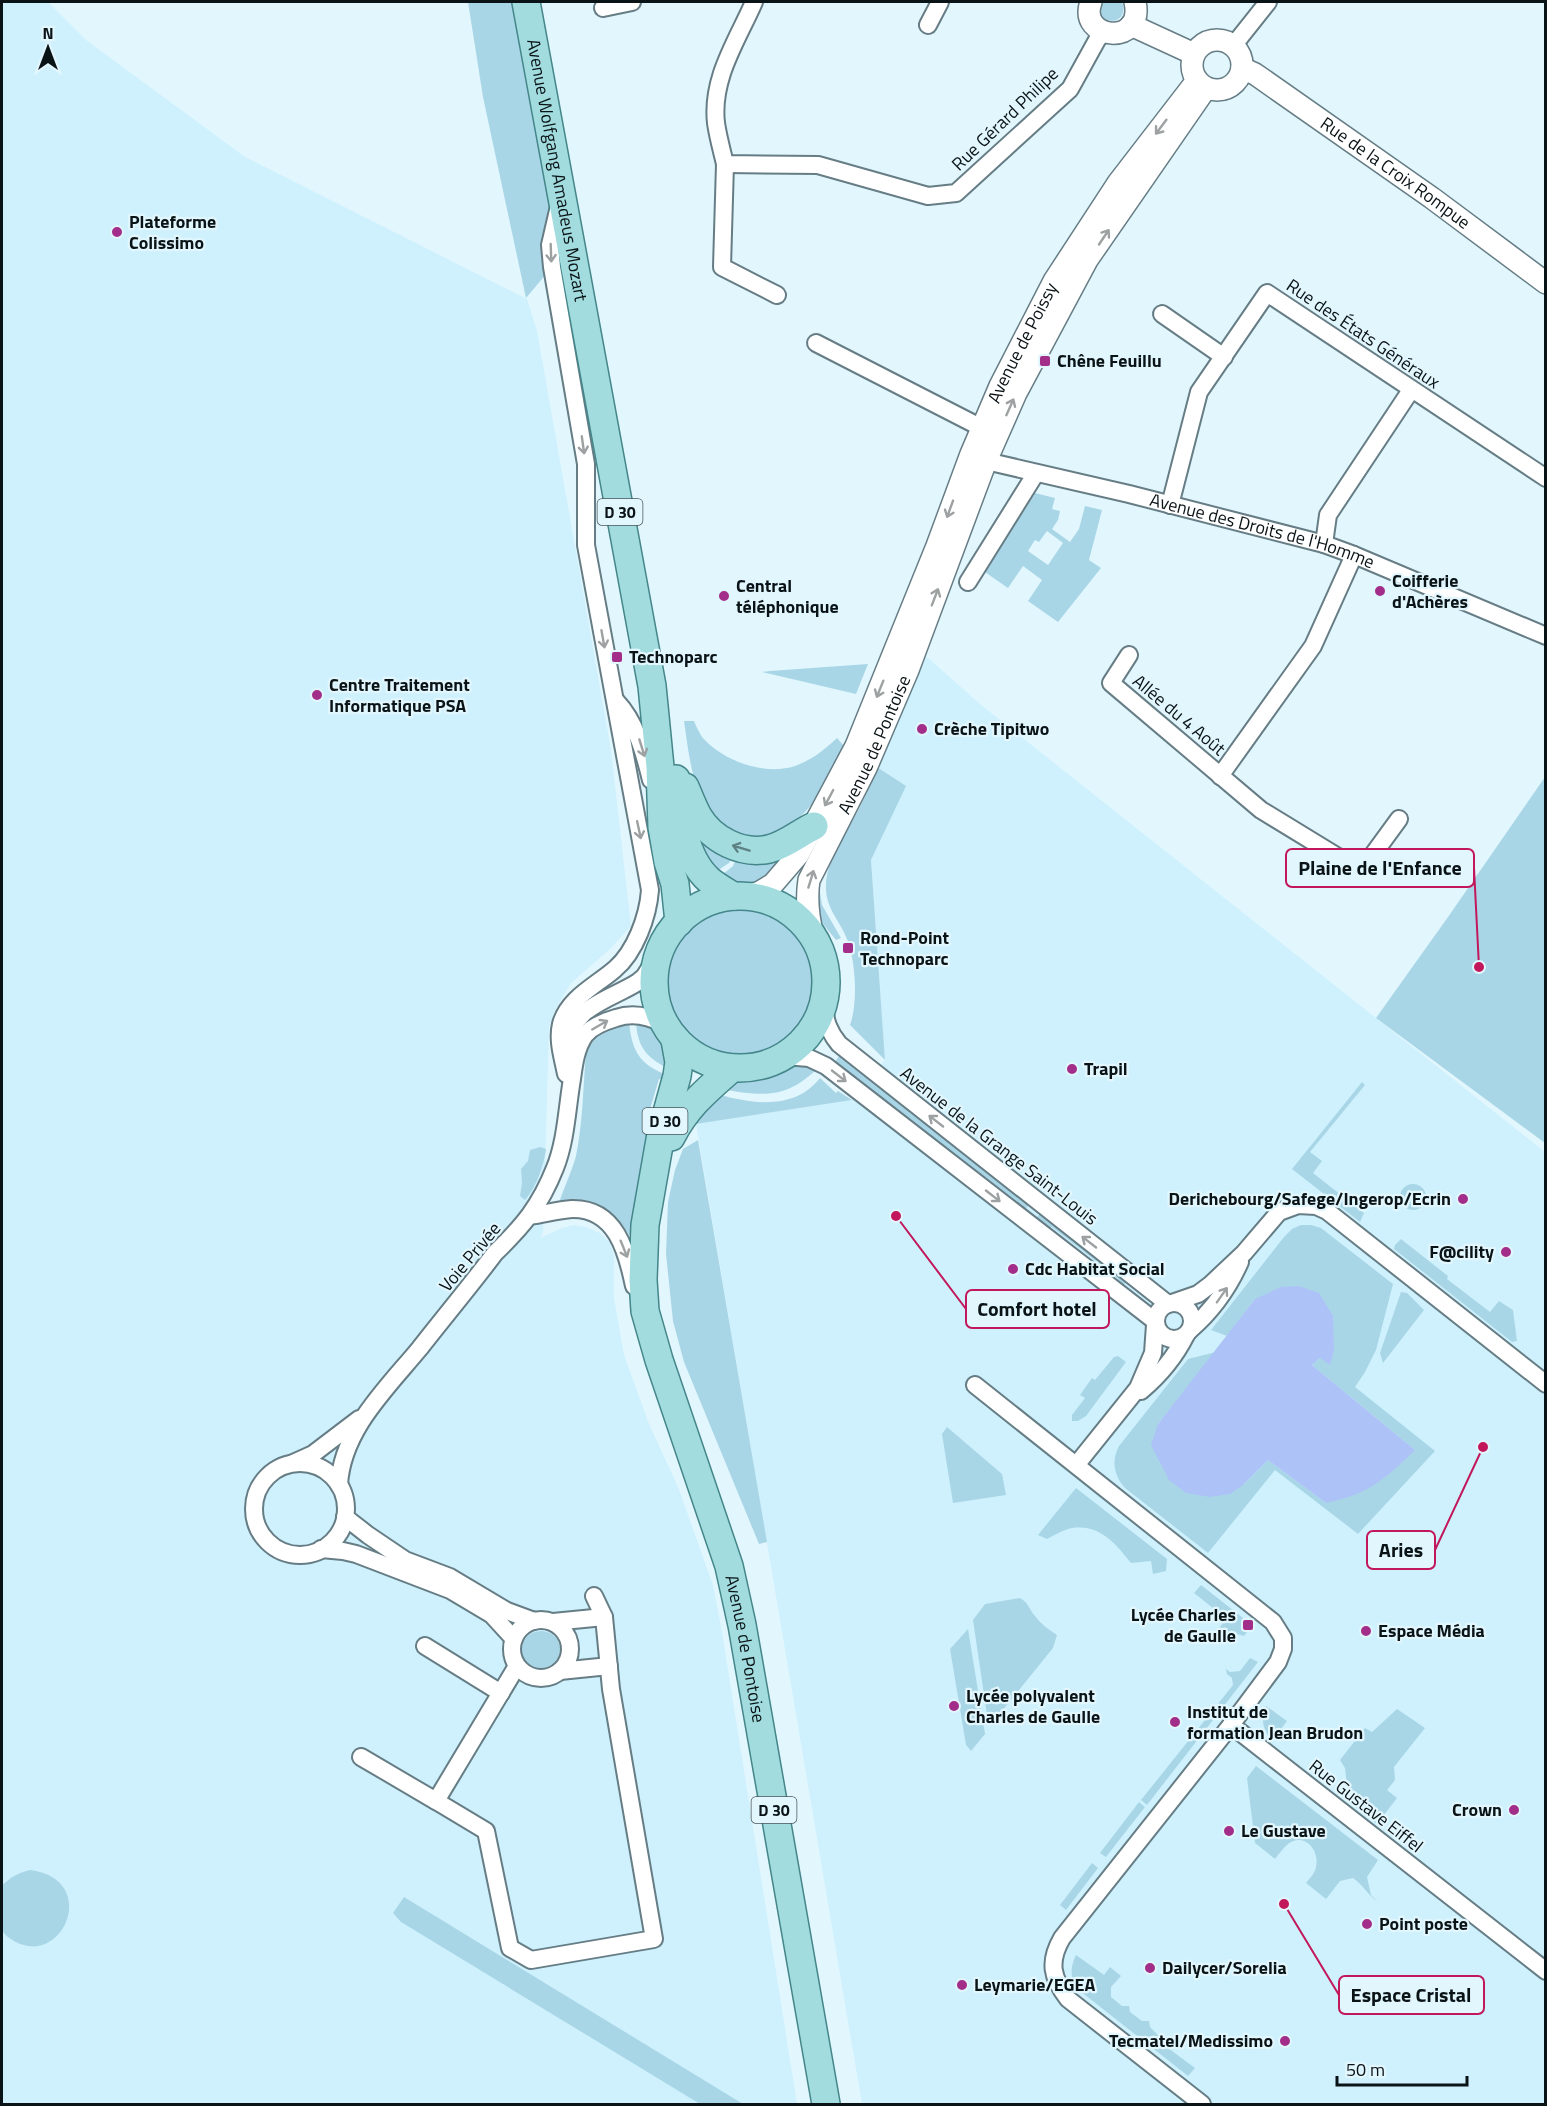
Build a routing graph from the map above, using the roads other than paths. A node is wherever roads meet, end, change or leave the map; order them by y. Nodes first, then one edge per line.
1 (526, 2) edge
2 (632, 2) edge
3 (754, 2) edge
4 (940, 2) edge
5 (1135, 2) edge
6 (1268, 2) edge
7 (1087, 3) edge
8 (603, 8) dead end
9 (928, 25) dead end
10 (1131, 25) junction
11 (1103, 32) junction
12 (1233, 46) junction
13 (1194, 54) junction
14 (1242, 69) junction
15 (1201, 85) junction
16 (725, 164) junction
17 (562, 196) junction
18 (1545, 283) edge
19 (777, 295) dead end
20 (1162, 314) dead end
21 (816, 344) dead end
22 (1224, 357) junction
23 (1411, 390) junction
24 (982, 428) junction
25 (978, 457) junction
26 (1036, 472) junction
27 (1545, 478) edge
28 (1170, 505) junction
29 (1324, 544) junction
30 (952, 552) joint
31 (1354, 555) junction
32 (968, 582) dead end
33 (1545, 636) edge
34 (915, 640) junction
35 (1129, 655) dead end
36 (652, 686) junction
37 (613, 698) junction
38 (673, 758) junction
39 (1220, 776) junction
40 (661, 814) junction
41 (1399, 819) dead end
42 (814, 826) junction
43 (740, 896) junction
44 (678, 922) junction
45 (813, 936) junction
46 (658, 955) junction
47 (824, 1006) junction
48 (670, 1032) junction
49 (786, 1056) junction
50 (732, 1068) junction
51 (566, 1074) junction
52 (566, 1114) junction
53 (648, 1203) junction
54 (530, 1216) junction
55 (1244, 1253) junction
56 (1170, 1304) junction
57 (645, 1311) junction
58 (1155, 1323) junction
59 (1188, 1332) junction
60 (975, 1384) dead end
61 (1545, 1384) edge
62 (1126, 1404) junction
63 (371, 1408) junction
64 (293, 1463) junction
65 (1077, 1464) junction
66 (339, 1485) junction
67 (345, 1517) junction
68 (321, 1549) junction
69 (594, 1596) dead end
70 (604, 1617) junction
71 (534, 1621) junction
72 (553, 1623) junction
73 (514, 1639) junction
74 (425, 1646) dead end
75 (517, 1666) junction
76 (609, 1666) junction
77 (560, 1671) junction
78 (501, 1693) junction
79 (1231, 1725) junction
80 (361, 1757) dead end
81 (436, 1801) junction
82 (1545, 1971) edge
83 (826, 2104) edge
84 (1203, 2104) edge

1 - 17 main road, Avenue Wolfgang Amadeus Mozart / D 30
2 - 8 street
3 - 16 street
4 - 9 street
5 - 10 street
6 - 12 street
7 - 11 street
10 - 11 street
10 - 13 street
11 - 16 street, Rue Gérard Philipe
12 - 13 street
12 - 14 street
13 - 15 street
14 - 15 street
14 - 18 street, Rue de la Croix Rompue
15 -> 24 street, Avenue de Poissy
25 -> 15 street, Avenue de Poissy
16 - 19 street
17 - 36 main road, Avenue Wolfgang Amadeus Mozart / D 30
17 -> 37 street
20 - 22 street
21 - 24 street
22 - 23 street, Rue des États Généraux
22 - 28 street, Rue des États Généraux
23 - 27 street, Rue des États Généraux
23 - 29 street
24 - 25 street, Avenue de Poissy
25 - 26 street, Avenue des Droits de l'Homme
25 - 30 street, Avenue de Poissy
25 -> 34 street, Avenue de Poissy
26 - 28 street, Avenue des Droits de l'Homme
26 - 32 street
28 - 29 street, Avenue des Droits de l'Homme
29 - 31 street, Avenue des Droits de l'Homme
34 -> 30 street, Avenue de Pontoise
31 - 33 street, Avenue des Droits de l'Homme
31 - 39 street
34 -> 42 street, Avenue de Pontoise
45 -> 34 street, Avenue de Pontoise
35 - 39 street, Allée du 4 Août
36 - 38 main road, D 30
36 - 40 main road, D 30
37 -> 40 street
37 -> 51 street
42 -> 38 main road
38 - 43 main road, D 30
39 - 41 street
40 - 44 main road, D 30
42 - 43 street, Avenue de Pontoise
43 - 44 main road
43 - 45 main road
44 - 46 main road
45 - 47 main road
46 - 48 main road
46 - 51 street
47 - 49 main road
56 -> 47 street, Avenue de la Grange Saint-Louis
48 - 50 main road
52 -> 48 street
48 - 53 main road, Avenue de Pontoise / D 30
49 - 50 main road
49 -> 58 street
50 - 53 main road, Avenue de Pontoise / D 30
51 - 52 street
52 - 54 street, Voie Privée
53 - 57 main road, Avenue de Pontoise / D 30
54 -> 57 street
54 - 63 street, Voie Privée
55 - 56 street
59 -> 55 street
55 - 61 street
56 - 58 street
56 - 59 street
57 - 83 main road, Avenue de Pontoise / D 30
58 - 59 street
58 - 62 street
59 - 62 street
60 - 65 street
62 - 65 street
63 - 64 street
63 - 66 street
64 - 66 street
64 - 68 street
65 - 79 street
66 - 67 street
67 - 68 street
67 - 71 street
68 - 73 street
69 - 70 street
70 - 72 street
70 - 76 street
71 - 72 street
71 - 73 street
72 - 77 street
73 - 75 street
74 - 78 street
75 - 77 street
75 - 78 street
76 - 77 street
76 - 81 street
78 - 81 street
79 - 82 street, Rue Gustave Eiffel
79 - 84 street
80 - 81 street

